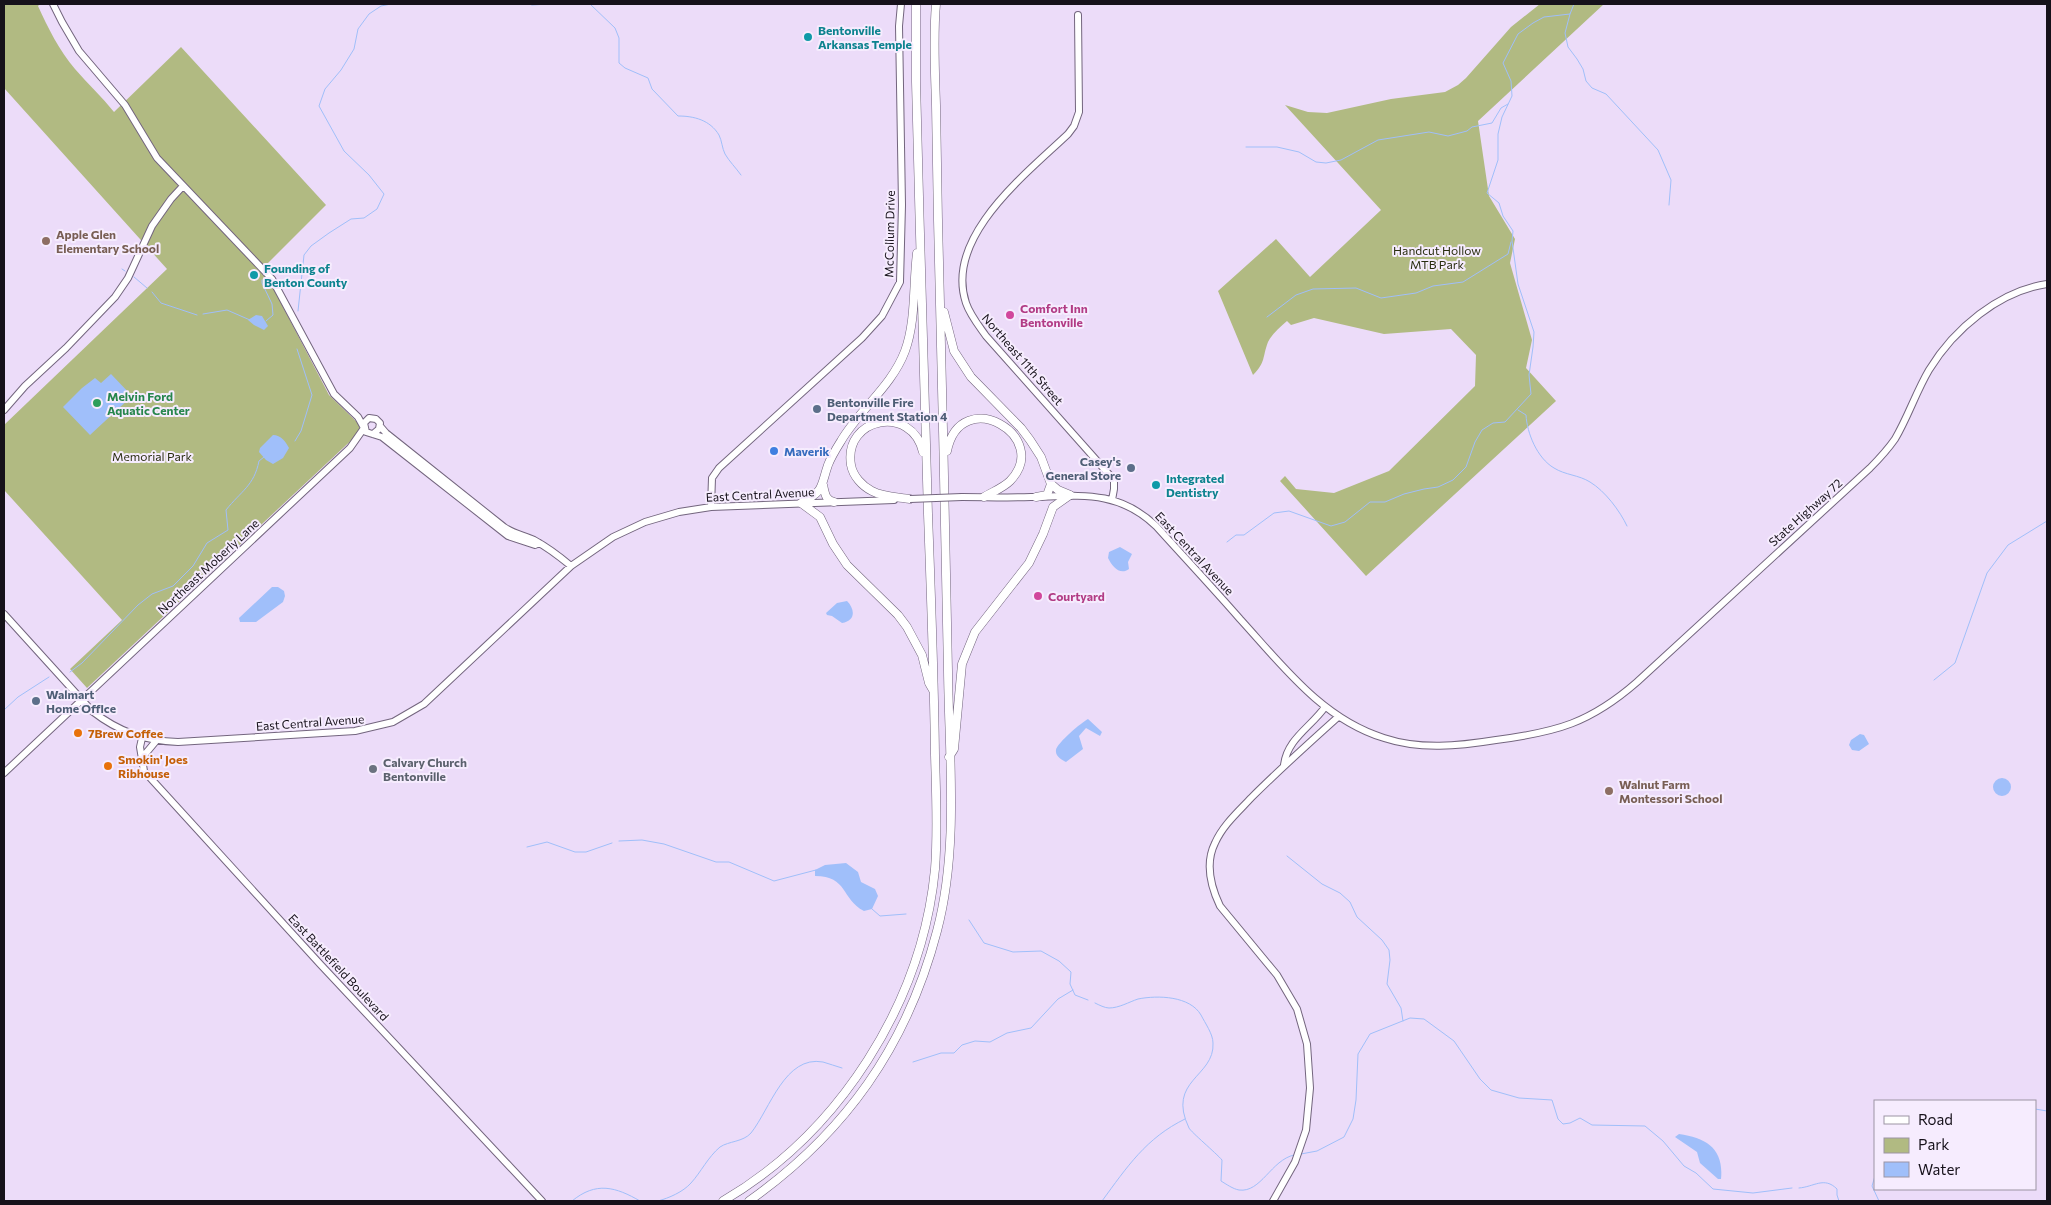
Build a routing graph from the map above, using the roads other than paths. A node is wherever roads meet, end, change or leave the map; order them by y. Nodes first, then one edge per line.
1 (53, 4) edge
2 (900, 4) edge
3 (916, 4) edge
4 (936, 4) edge
5 (1078, 15) dead end
6 (183, 186) junction
7 (920, 231) junction
8 (939, 272) junction
9 (2047, 284) edge
10 (344, 403) junction
11 (4, 410) edge
12 (369, 418) junction
13 (380, 426) junction
14 (364, 427) junction
15 (372, 434) junction
16 (350, 448) junction
17 (945, 460) junction
18 (926, 464) junction
19 (1051, 484) junction
20 (824, 485) junction
21 (1070, 495) junction
22 (984, 497) junction
23 (1036, 497) junction
24 (910, 499) junction
25 (1112, 500) junction
26 (834, 502) junction
27 (801, 503) junction
28 (711, 507) junction
29 (539, 544) junction
30 (570, 566) junction
31 (4, 614) edge
32 (934, 691) junction
33 (82, 700) junction
34 (1325, 707) junction
35 (1338, 716) junction
36 (1546, 732) joint
37 (142, 738) junction
38 (156, 741) junction
39 (949, 757) junction
40 (141, 759) junction
41 (1284, 765) junction
42 (4, 773) edge
43 (542, 1201) edge
44 (723, 1201) edge
45 (749, 1201) edge
46 (1273, 1201) edge

1 - 6 street
2 - 28 street, McCollum Drive
3 - 7 highway
4 - 8 highway
5 - 25 street, Northeast 11th Street
6 - 10 street
6 - 11 street
7 - 18 highway
7 - 20 highway
8 - 17 highway
8 - 19 highway
9 - 36 street, State Highway 72
10 - 12 street
10 - 14 street
12 - 13 street
12 - 14 street
13 - 15 street
13 - 29 street
14 - 15 street
14 - 16 street, Northeast Moberly Lane
15 - 16 street, Northeast Moberly Lane
15 - 29 street
16 - 33 street, Northeast Moberly Lane
17 - 22 highway
17 - 39 highway
18 - 24 highway
18 - 32 highway
19 - 21 highway
19 - 23 highway
20 - 26 highway
20 - 27 highway
21 - 23 street, East Central Avenue
21 - 25 street, East Central Avenue
21 - 39 highway
22 - 23 street, East Central Avenue
22 - 24 street, East Central Avenue, bridge
24 - 26 street, East Central Avenue
25 - 34 street, East Central Avenue
26 - 27 street, East Central Avenue
27 - 28 street, East Central Avenue
27 - 32 highway
28 - 30 street, East Central Avenue
29 - 30 street
30 - 38 street, East Central Avenue
31 - 33 street, East Central Avenue
32 - 44 highway
33 - 37 street, East Central Avenue
33 - 42 street, Northeast Moberly Lane
34 - 35 street, East Central Avenue
34 - 41 street
35 - 36 street, East Central Avenue
35 - 41 street
37 - 38 street, East Central Avenue
37 - 40 street
38 - 40 street
39 - 45 highway
40 - 43 street, East Battlefield Boulevard
41 - 46 street

